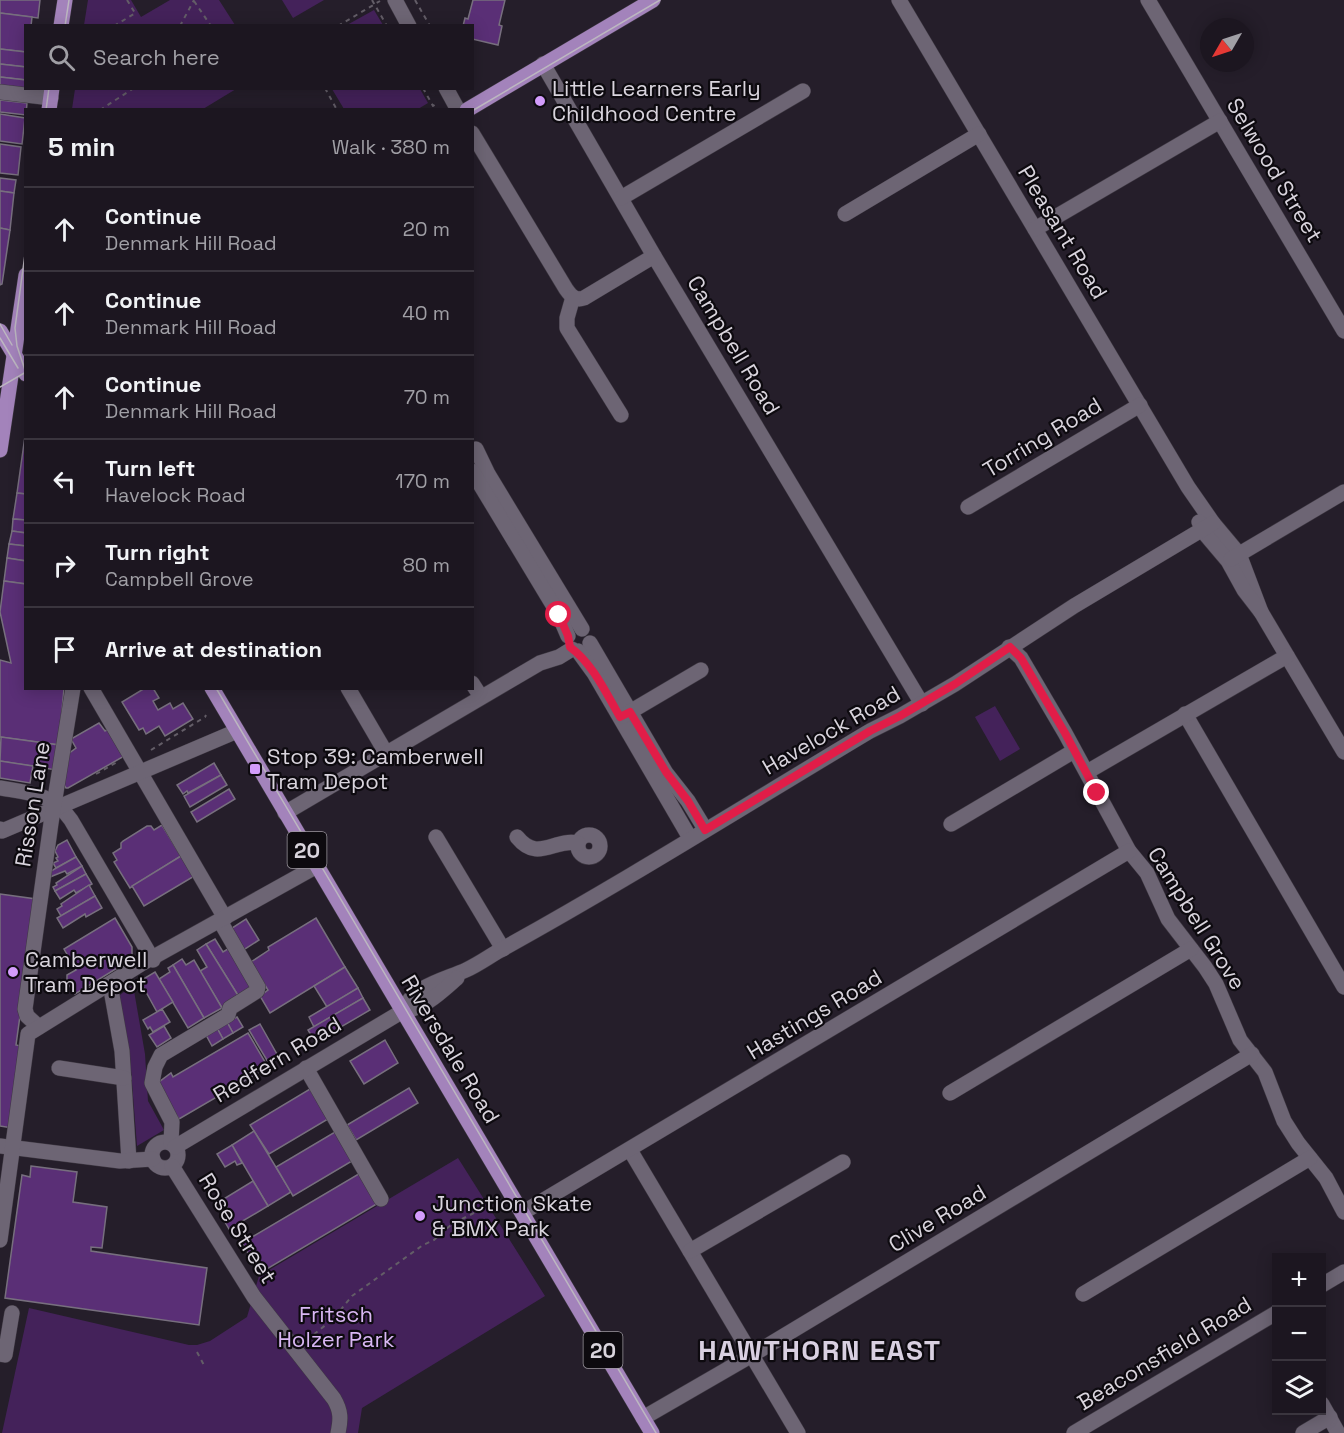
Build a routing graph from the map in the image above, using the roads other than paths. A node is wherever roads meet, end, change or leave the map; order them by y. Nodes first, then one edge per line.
1 (65, 0) edge
2 (395, 0) edge
3 (653, 0) edge
4 (899, 0) edge
5 (1148, 0) edge
6 (61, 24) edge
7 (409, 24) edge
8 (543, 64) junction
9 (447, 90) edge
10 (803, 91) dead end
11 (0, 92) edge
12 (51, 99) edge
13 (457, 108) edge
14 (470, 108) edge
15 (1220, 121) junction
16 (979, 134) junction
17 (474, 136) edge
18 (621, 198) junction
19 (845, 214) dead end
20 (1035, 229) junction
21 (654, 256) junction
22 (24, 288) edge
23 (573, 297) junction
24 (0, 331) edge
25 (1344, 331) edge
26 (14, 354) junction
27 (17, 374) edge
28 (1140, 405) junction
29 (621, 416) dead end
30 (0, 450) edge
31 (474, 450) edge
32 (474, 474) edge
33 (1344, 492) edge
34 (968, 507) dead end
35 (1208, 526) junction
36 (1234, 557) junction
37 (576, 642) junction
38 (1010, 647) junction
39 (1287, 656) junction
40 (701, 670) dead end
41 (474, 686) edge
42 (73, 690) edge
43 (92, 690) edge
44 (213, 690) edge
45 (349, 690) edge
46 (481, 697) junction
47 (922, 704) junction
48 (1185, 714) junction
49 (625, 715) junction
50 (237, 731) junction
51 (1074, 751) junction
52 (1344, 752) edge
53 (386, 753) junction
54 (137, 766) junction
55 (1086, 772) junction
56 (0, 788) edge
57 (56, 805) junction
58 (285, 813) junction
59 (951, 824) dead end
60 (0, 829) edge
61 (705, 830) junction
62 (436, 837) dead end
63 (517, 837) dead end
64 (690, 838) junction
65 (578, 843) dead end
66 (1128, 851) junction
67 (316, 866) junction
68 (222, 919) junction
69 (503, 949) junction
70 (1191, 949) junction
71 (153, 960) junction
72 (110, 984) junction
73 (1344, 987) edge
74 (403, 1011) junction
75 (34, 1030) junction
76 (1252, 1054) junction
77 (59, 1068) dead end
78 (306, 1068) junction
79 (124, 1078) junction
80 (950, 1093) dead end
81 (173, 1145) junction
82 (7, 1147) edge
83 (630, 1150) junction
84 (1310, 1158) junction
85 (153, 1159) junction
86 (129, 1161) junction
87 (843, 1162) dead end
88 (172, 1166) junction
89 (381, 1198) dead end
90 (1344, 1212) edge
91 (522, 1213) junction
92 (0, 1240) edge
93 (690, 1251) junction
94 (1344, 1272) edge
95 (1326, 1283) edge
96 (1083, 1294) dead end
97 (12, 1313) dead end
98 (1272, 1320) edge
99 (0, 1354) edge
100 (752, 1355) junction
101 (1326, 1411) edge
102 (1322, 1415) edge
103 (643, 1418) junction
104 (338, 1433) edge
105 (652, 1433) edge
106 (798, 1433) edge
107 (1074, 1433) edge
108 (1304, 1433) edge
109 (1338, 1433) edge

1 - 6 main road
2 - 7 street
3 - 8 main road
4 - 16 street, Pleasant Road
5 - 15 street, Selwood Street
8 - 14 main road
8 - 18 street, Campbell Road
9 - 13 street
10 - 18 street
11 - 12 street
15 - 20 street
15 - 25 street, Selwood Street
16 - 19 street
16 - 20 street, Pleasant Road
17 - 23 street
18 - 21 street, Campbell Road
20 - 28 street, Pleasant Road
21 - 23 street
21 - 47 street, Campbell Road
22 - 26 main road
23 - 29 street
24 - 26 main road
26 - 27 main road
27 - 30 main road
28 - 34 street, Torring Road
28 - 35 street, Pleasant Road
31 - 37 street
32 - 37 street
33 - 36 street
35 - 36 street, Pleasant Road
35 - 38 street, Havelock Road
36 - 39 street, Pleasant Road
37 - 46 street
37 - 49 street
38 - 47 street, Havelock Road
38 - 51 street, Campbell Grove
39 - 48 street
39 - 52 street, Pleasant Road
40 - 49 street
41 - 46 street
42 - 57 street, Risson Lane
43 - 54 street
44 - 50 main road, Riversdale Road / 20
45 - 53 street
46 - 53 street
47 - 61 street, Havelock Road
48 - 55 street
48 - 73 street
49 - 61 street
49 - 64 street
50 - 54 street
50 - 58 main road, Riversdale Road / 20
51 - 55 street, Campbell Grove
51 - 59 street
53 - 58 street
54 - 57 street
54 - 68 street
55 - 66 street, Campbell Grove
56 - 57 street
57 - 60 street
57 - 71 street
57 - 75 street, Risson Lane
58 - 67 main road, Riversdale Road / 20
61 - 64 street, Havelock Road
62 - 69 street
63 - 65 street
64 - 69 street, Havelock Road
66 - 70 street, Campbell Grove
66 - 83 street, Hastings Road
67 - 68 street
67 - 74 main road, Riversdale Road / 20
68 - 71 street
68 - 81 street
69 - 74 street, Havelock Road
70 - 76 street, Campbell Grove
70 - 80 street
71 - 72 street
72 - 75 street
72 - 79 street
74 - 78 street, Redfern Road
74 - 91 main road, Riversdale Road / 20
75 - 82 street
76 - 84 street, Campbell Grove
76 - 100 street, Clive Road
77 - 79 street
78 - 81 street, Redfern Road
78 - 89 street
79 - 86 street
81 - 85 street
81 - 88 street
82 - 86 street
82 - 92 street
83 - 91 street, Hastings Road
83 - 93 street
84 - 90 street, Campbell Grove
84 - 96 street
85 - 86 street
85 - 88 street
87 - 93 street
88 - 104 street, Rose Street
91 - 103 main road, Riversdale Road / 20
93 - 100 street
94 - 95 street
97 - 99 street
98 - 107 street, Beaconsfield Road
100 - 103 street, Clive Road
100 - 106 street
101 - 109 street
102 - 108 street
103 - 105 main road, Riversdale Road / 20

